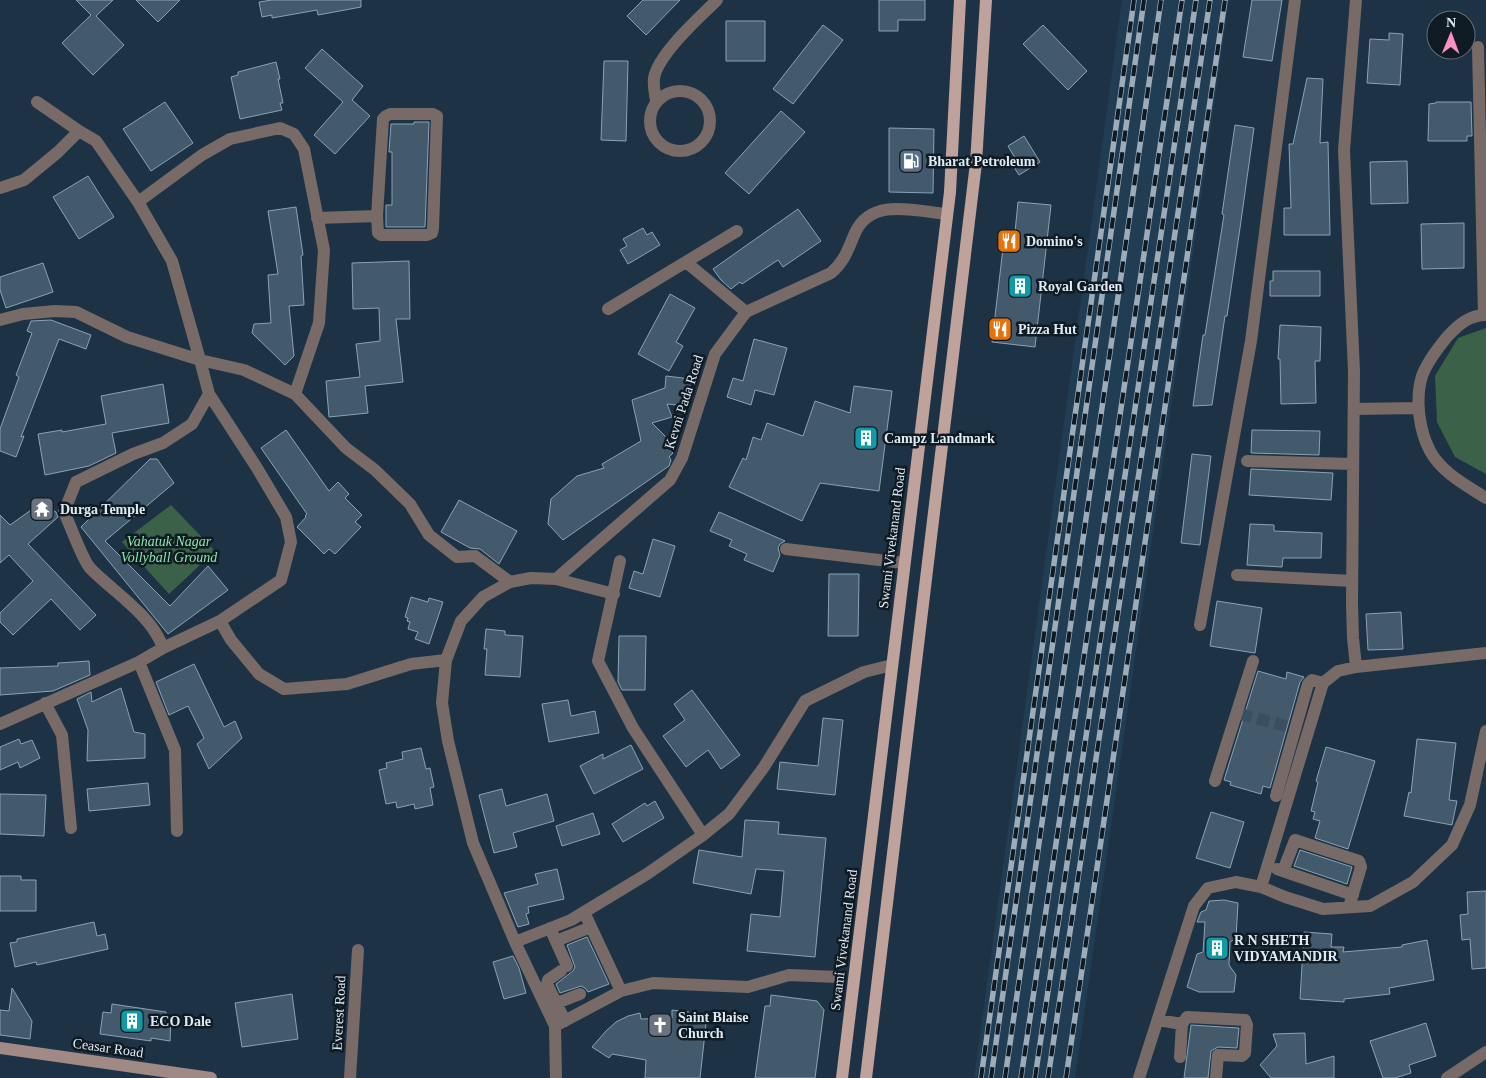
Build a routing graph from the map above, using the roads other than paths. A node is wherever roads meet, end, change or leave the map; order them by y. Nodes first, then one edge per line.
1 (717, 0) edge
2 (960, 0) edge
3 (986, 0) edge
4 (1295, 0) edge
5 (1356, 0) edge
6 (1478, 47) dead end
7 (37, 102) dead end
8 (656, 102) junction
9 (79, 131) junction
10 (0, 188) edge
11 (972, 190) junction
12 (950, 192) junction
13 (138, 202) junction
14 (946, 214) junction
15 (377, 216) junction
16 (317, 218) junction
17 (737, 231) dead end
18 (686, 262) junction
19 (608, 309) dead end
20 (746, 312) junction
21 (1485, 315) edge
22 (0, 320) edge
23 (200, 360) junction
24 (209, 394) junction
25 (295, 394) junction
26 (1420, 408) junction
27 (1354, 409) junction
28 (1247, 461) dead end
29 (1353, 464) junction
30 (1486, 498) edge
31 (786, 550) dead end
32 (620, 562) dead end
33 (904, 562) junction
34 (1237, 575) dead end
35 (556, 579) junction
36 (1352, 581) junction
37 (510, 582) junction
38 (614, 594) junction
39 (220, 621) junction
40 (1200, 625) dead end
41 (162, 648) junction
42 (1486, 653) edge
43 (446, 660) junction
44 (1252, 661) dead end
45 (139, 662) junction
46 (892, 665) junction
47 (1356, 667) junction
48 (1323, 683) junction
49 (45, 703) junction
50 (0, 724) edge
51 (1294, 728) junction
52 (1486, 731) edge
53 (1308, 732) junction
54 (1215, 781) dead end
55 (1276, 796) dead end
56 (71, 828) dead end
57 (177, 831) dead end
58 (703, 835) junction
59 (1267, 866) junction
60 (1283, 871) junction
61 (1261, 887) junction
62 (1353, 894) junction
63 (1349, 907) junction
64 (584, 912) junction
65 (591, 926) junction
66 (550, 928) junction
67 (556, 940) junction
68 (515, 942) junction
69 (358, 950) dead end
70 (855, 976) junction
71 (838, 977) dead end
72 (878, 978) junction
73 (621, 990) junction
74 (580, 994) dead end
75 (557, 1003) junction
76 (1158, 1020) junction
77 (560, 1023) junction
78 (1182, 1024) junction
79 (0, 1048) edge
80 (1486, 1052) edge
81 (1180, 1057) dead end
82 (211, 1078) edge
83 (350, 1078) edge
84 (556, 1078) edge
85 (842, 1078) edge
86 (866, 1078) edge
87 (1139, 1078) edge
88 (1216, 1078) edge
89 (1447, 1078) edge

1 - 8 street
2 - 12 main road, Swami Vivekanand Road
3 - 11 main road
4 - 40 street
5 - 27 street
6 - 21 street
7 - 9 street
8 - 8 street
9 - 10 street
9 - 13 street
11 - 12 main road
11 - 72 main road
12 - 14 main road, Swami Vivekanand Road
13 - 16 street
13 - 23 street
14 - 20 street, Kevni Pada Road
14 - 33 main road, Swami Vivekanand Road
15 - 15 street
15 - 16 street
16 - 25 street
17 - 18 street
18 - 19 street
18 - 20 street
20 - 35 street, Kevni Pada Road
21 - 26 street
22 - 23 street
23 - 24 street
23 - 25 street
24 - 39 street
24 - 41 street
25 - 37 street
26 - 27 street
26 - 30 street
27 - 29 street
28 - 29 street
29 - 36 street
31 - 33 street
32 - 38 street
33 - 46 main road, Swami Vivekanand Road
34 - 36 street
35 - 37 street
35 - 38 street
36 - 47 street
37 - 43 street
38 - 58 street
39 - 41 street
39 - 43 street
41 - 45 street
42 - 47 street
43 - 68 street
44 - 54 street
45 - 49 street
45 - 57 street
46 - 58 street
46 - 70 main road, Swami Vivekanand Road
47 - 48 street
48 - 51 street
48 - 53 street
49 - 50 street
49 - 56 street
51 - 53 street
51 - 55 street
52 - 63 street
53 - 59 street
58 - 64 street
59 - 60 street
59 - 61 street
60 - 62 street
60 - 62 street
61 - 63 street
61 - 76 street
62 - 63 street
64 - 65 street
64 - 66 street
65 - 67 street
65 - 73 street
66 - 67 street
66 - 68 street
67 - 75 street
68 - 77 street
69 - 83 street, Everest Road
70 - 72 main road
70 - 85 main road, Swami Vivekanand Road
71 - 73 street
72 - 86 main road
73 - 77 street
74 - 75 street
75 - 77 street
76 - 78 street
76 - 87 street
77 - 84 street
78 - 81 street
78 - 88 street
79 - 82 main road, Ceasar Road
80 - 89 street

